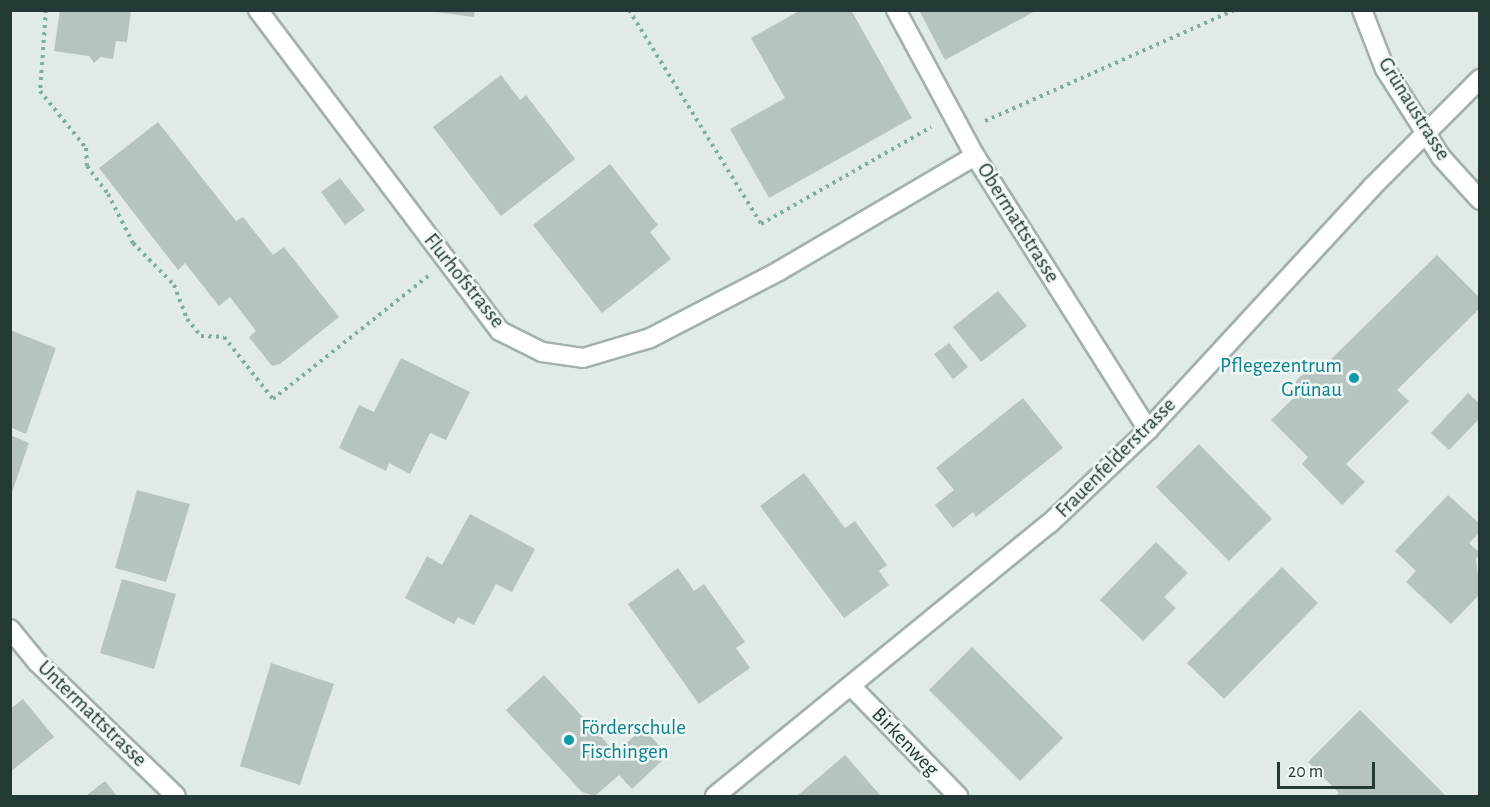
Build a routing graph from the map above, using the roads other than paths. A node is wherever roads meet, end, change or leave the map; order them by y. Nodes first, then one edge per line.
1 (258, 10) edge
2 (896, 10) edge
3 (1362, 10) edge
4 (1479, 80) edge
5 (1426, 134) junction
6 (975, 156) junction
7 (1479, 200) edge
8 (1148, 430) junction
9 (10, 629) edge
10 (853, 688) junction
11 (176, 796) edge
12 (715, 796) edge
13 (958, 796) edge

1 - 6 street, Flurhofstrasse
2 - 6 street, Obermattstrasse
3 - 5 street, Grünaustrasse
4 - 5 street, Frauenfelderstrasse
5 - 7 street, Grünaustrasse
5 - 8 street, Frauenfelderstrasse
6 - 8 street, Obermattstrasse
8 - 10 street, Frauenfelderstrasse
9 - 11 street, Untermattstrasse
10 - 12 street, Frauenfelderstrasse
10 - 13 street, Birkenweg

